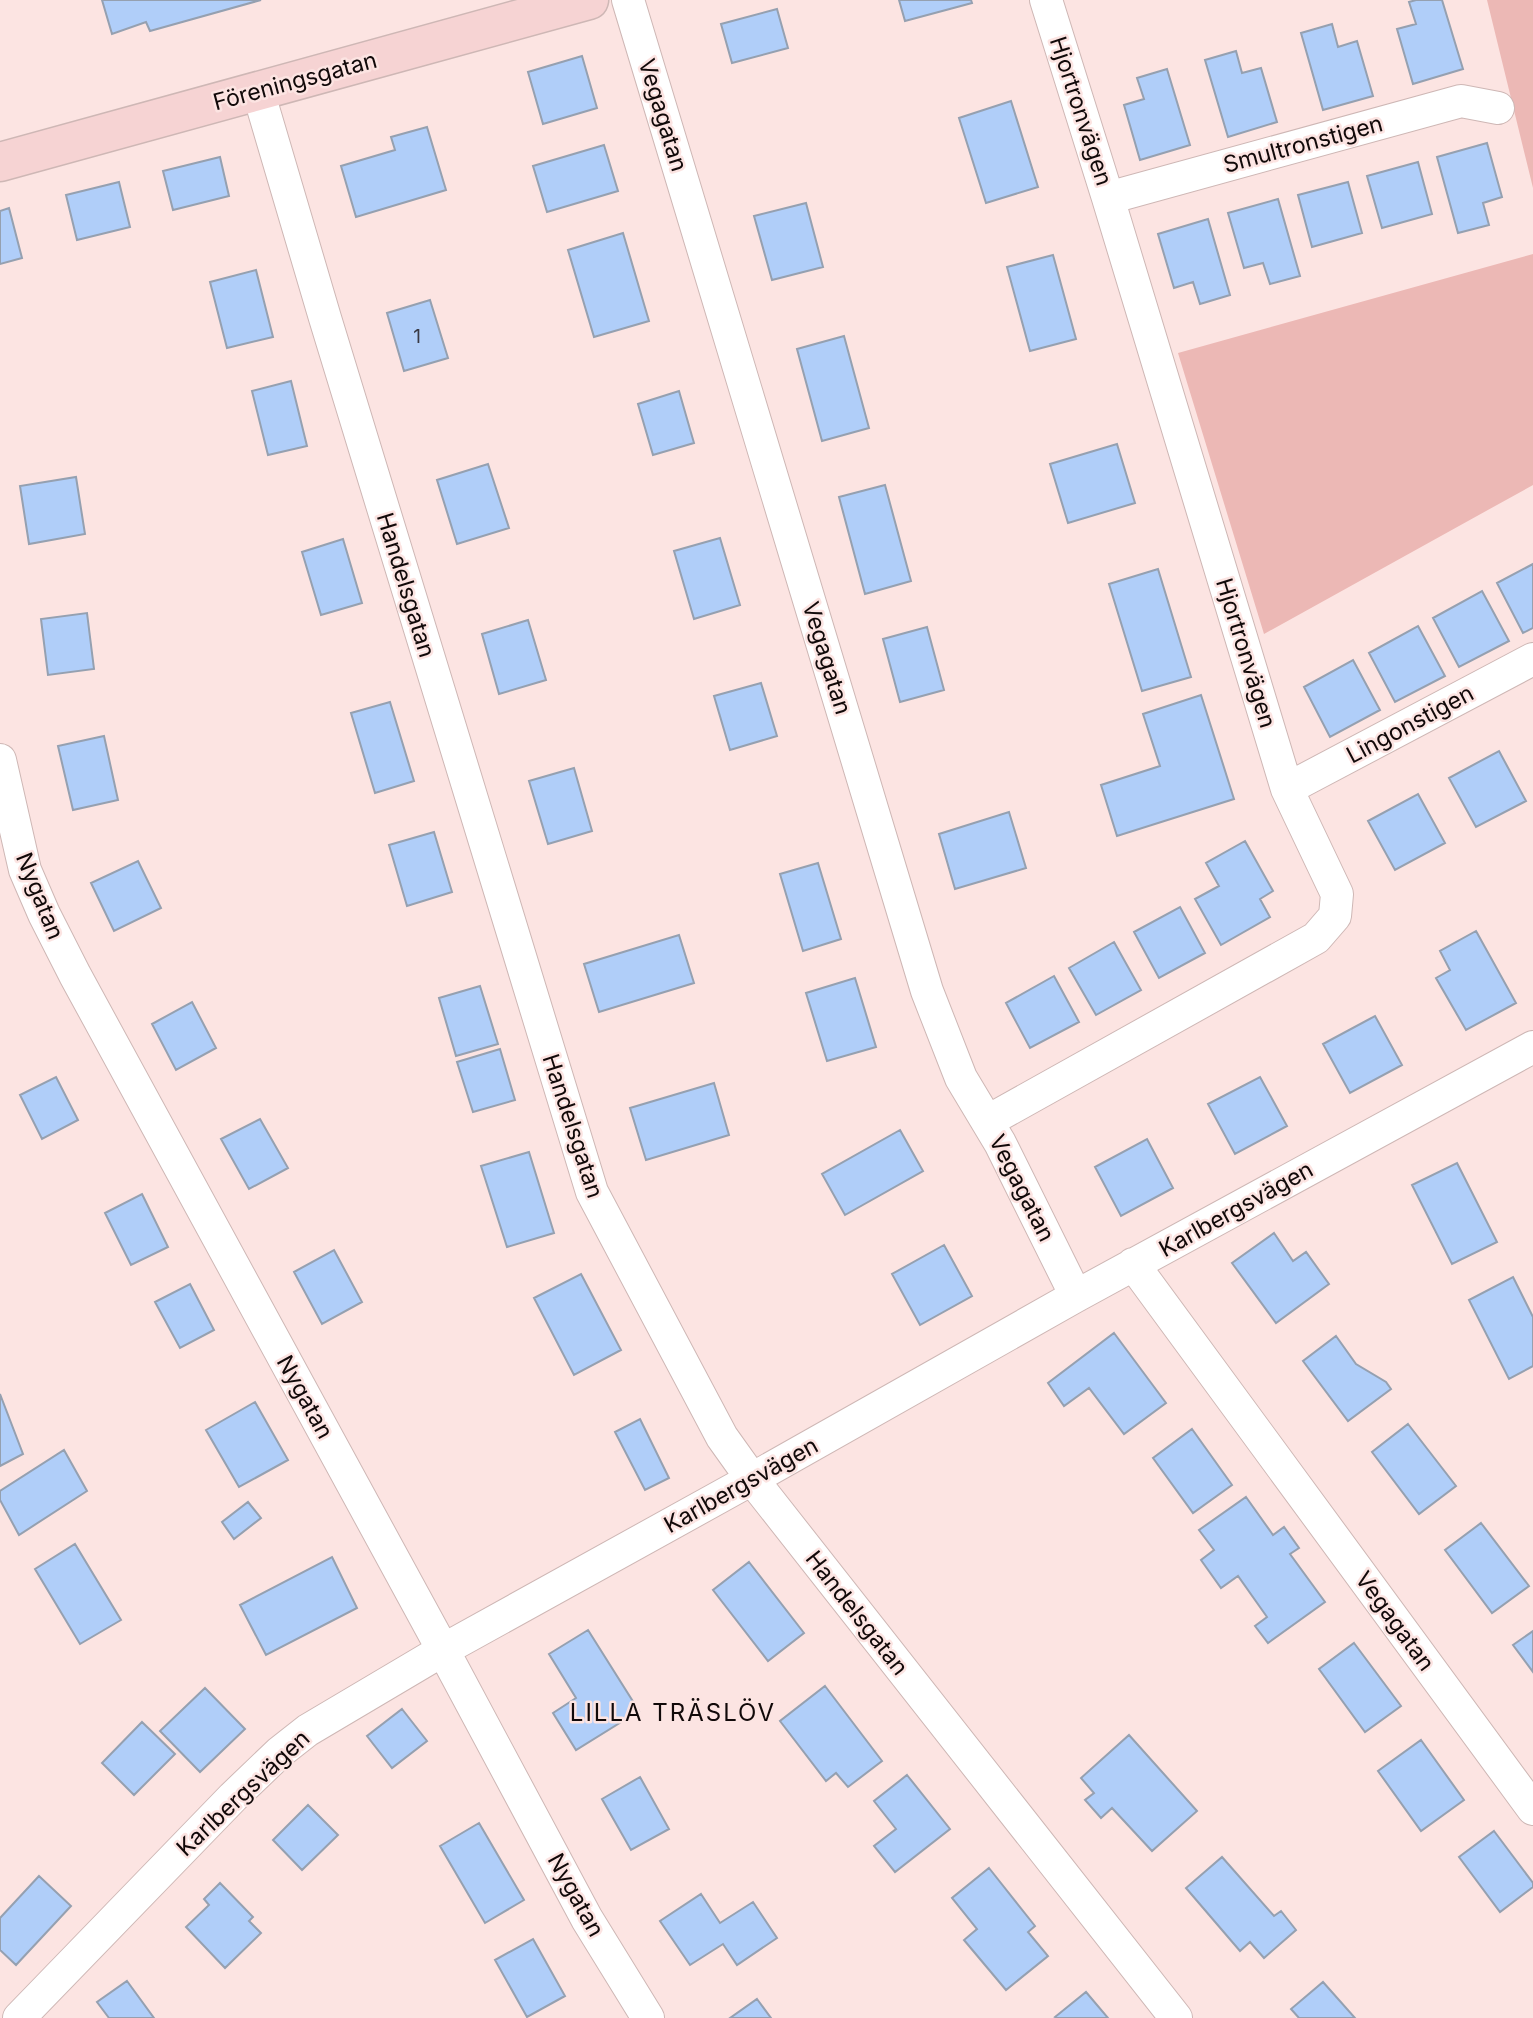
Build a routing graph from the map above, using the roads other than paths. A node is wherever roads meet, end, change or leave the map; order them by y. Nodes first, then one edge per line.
1 (589, 0) edge
2 (628, 0) edge
3 (1046, 0) edge
4 (258, 91) junction
5 (1498, 108) dead end
6 (0, 162) edge
7 (1108, 198) junction
8 (1533, 659) edge
9 (0, 760) edge
10 (1287, 789) junction
11 (1533, 1047) edge
12 (988, 1121) junction
13 (1133, 1264) junction
14 (1076, 1296) junction
15 (752, 1479) junction
16 (443, 1650) junction
17 (1533, 1809) edge
18 (19, 2018) edge
19 (648, 2018) edge
20 (1176, 2018) edge

1 - 4 street, Föreningsgatan
2 - 12 street, Vegagatan
3 - 7 street, Hjortronvägen
4 - 6 street, Föreningsgatan
4 - 15 street, Handelsgatan
5 - 7 street, Smultronstigen
7 - 10 street, Hjortronvägen
8 - 10 street, Lingonstigen
9 - 16 street, Nygatan
10 - 12 street, Hjortronvägen
11 - 13 street, Karlbergsvägen
12 - 14 street, Vegagatan
13 - 14 street, Karlbergsvägen
13 - 17 street, Vegagatan
14 - 15 street, Karlbergsvägen
15 - 16 street, Karlbergsvägen
15 - 20 street, Handelsgatan
16 - 18 street, Karlbergsvägen
16 - 19 street, Nygatan

